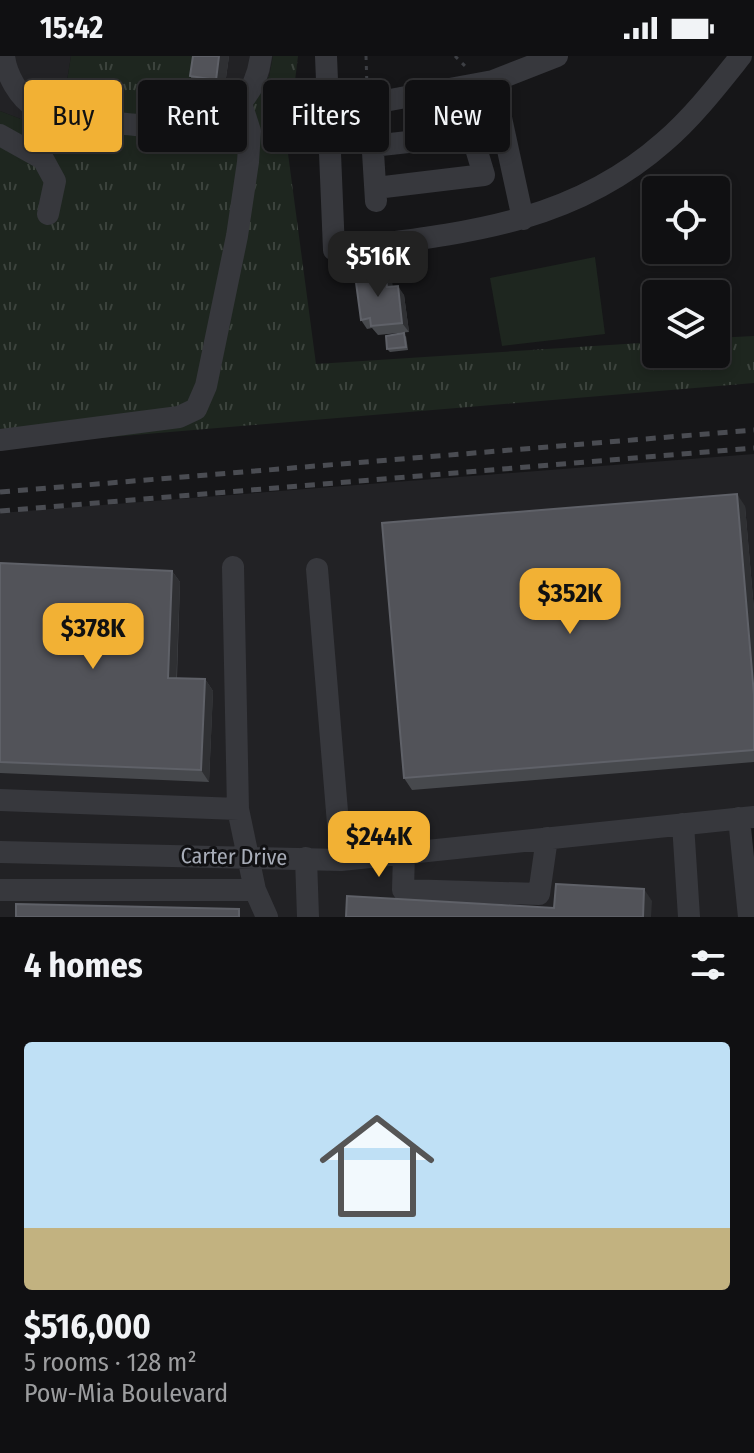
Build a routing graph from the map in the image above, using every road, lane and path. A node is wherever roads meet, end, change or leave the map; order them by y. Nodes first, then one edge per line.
1 (4, 56) edge
2 (261, 56) edge
3 (326, 56) edge
4 (366, 56) edge
5 (455, 56) edge
6 (557, 56) edge
7 (741, 56) edge
8 (484, 78) junction
9 (366, 80) edge
10 (247, 89) edge
11 (389, 100) edge
12 (247, 122) edge
13 (138, 123) edge
14 (0, 135) edge
15 (372, 146) joint
16 (48, 214) dead end
17 (523, 219) junction
18 (0, 440) edge
19 (233, 567) dead end
20 (317, 569) dead end
21 (0, 800) edge
22 (238, 809) junction
23 (746, 818) edge
24 (683, 824) junction
25 (547, 838) junction
26 (0, 852) edge
27 (404, 853) junction
28 (250, 855) junction
29 (306, 858) junction
30 (341, 860) junction
31 (0, 890) edge
32 (255, 890) junction
33 (267, 917) edge
34 (308, 917) edge
35 (689, 917) edge
36 (749, 917) edge

1 - 13 street
2 - 10 street
3 - 17 street
4 - 9 path
5 - 8 path
6 - 8 street
7 - 17 street
8 - 11 street
8 - 17 street
12 - 18 street
14 - 16 street
15 - 15 street
19 - 22 street
20 - 30 street
21 - 22 street
22 - 28 street
23 - 24 street, Carter Drive
23 - 36 street
24 - 25 street, Carter Drive
24 - 35 street
25 - 27 street, Carter Drive
25 - 27 street
26 - 28 street, Carter Drive
27 - 30 street, Carter Drive
28 - 29 street, Carter Drive
28 - 32 street
29 - 30 street, Carter Drive
29 - 34 street
31 - 32 street
32 - 33 street

